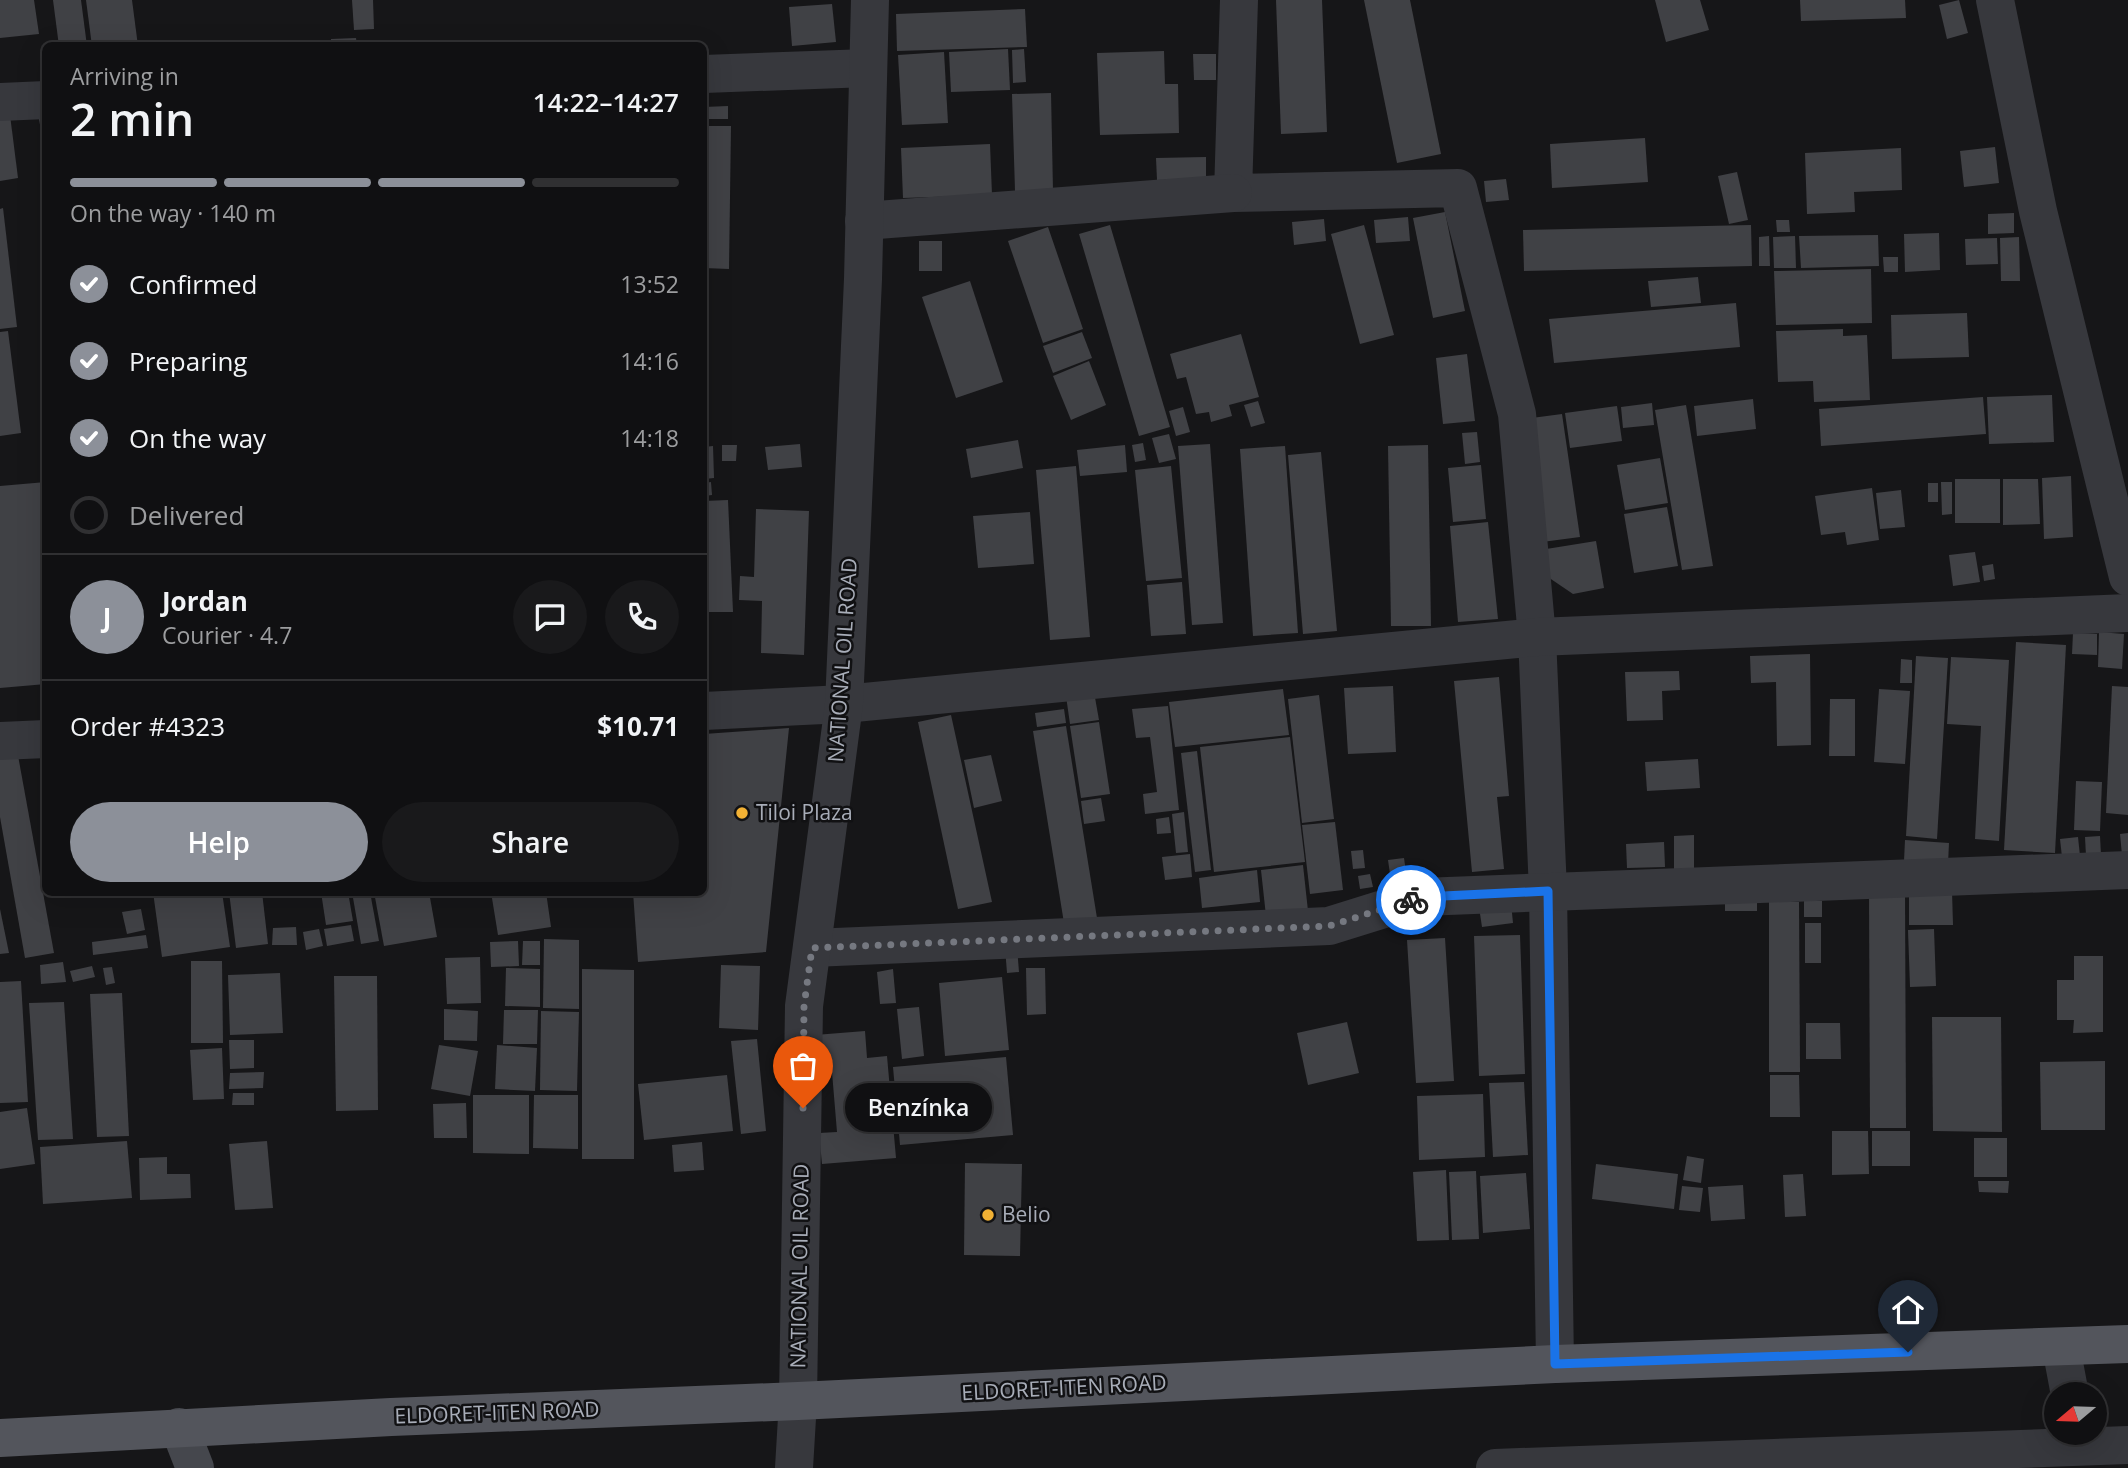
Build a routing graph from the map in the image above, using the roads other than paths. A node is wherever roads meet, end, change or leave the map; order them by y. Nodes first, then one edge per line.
1 (870, 0) edge
2 (1239, 0) edge
3 (1995, 0) edge
4 (868, 68) junction
5 (707, 74) edge
6 (42, 100) edge
7 (0, 102) edge
8 (1233, 193) junction
9 (864, 221) junction
10 (2128, 577) edge
11 (2128, 613) edge
12 (1537, 637) junction
13 (844, 704) junction
14 (707, 711) edge
15 (42, 740) edge
16 (0, 741) edge
17 (2128, 870) edge
18 (1548, 891) junction
19 (812, 948) junction
20 (2128, 1344) edge
21 (2061, 1347) junction
22 (1555, 1364) junction
23 (2068, 1382) edge
24 (798, 1401) junction
25 (179, 1427) junction
26 (0, 1438) edge
27 (2128, 1445) edge
28 (2079, 1449) edge
29 (195, 1468) edge
30 (794, 1468) edge
31 (1495, 1468) edge

1 - 4 street, NATIONAL OIL ROAD
2 - 8 street
3 - 10 street
4 - 5 street
4 - 9 street, NATIONAL OIL ROAD
6 - 7 street
8 - 9 street
8 - 12 street
9 - 13 street, NATIONAL OIL ROAD
11 - 12 street
12 - 13 street
12 - 18 street
13 - 14 street
13 - 19 street, NATIONAL OIL ROAD
15 - 16 street
17 - 18 street
18 - 19 street
18 - 22 street
19 - 24 street, NATIONAL OIL ROAD
20 - 21 main road, ELDORET-ITEN ROAD
21 - 22 main road, ELDORET-ITEN ROAD
21 - 23 street
22 - 24 main road, ELDORET-ITEN ROAD
24 - 25 main road, ELDORET-ITEN ROAD
24 - 30 street, NATIONAL OIL ROAD
25 - 26 main road, ELDORET-ITEN ROAD
25 - 29 street
27 - 28 street
28 - 31 street

